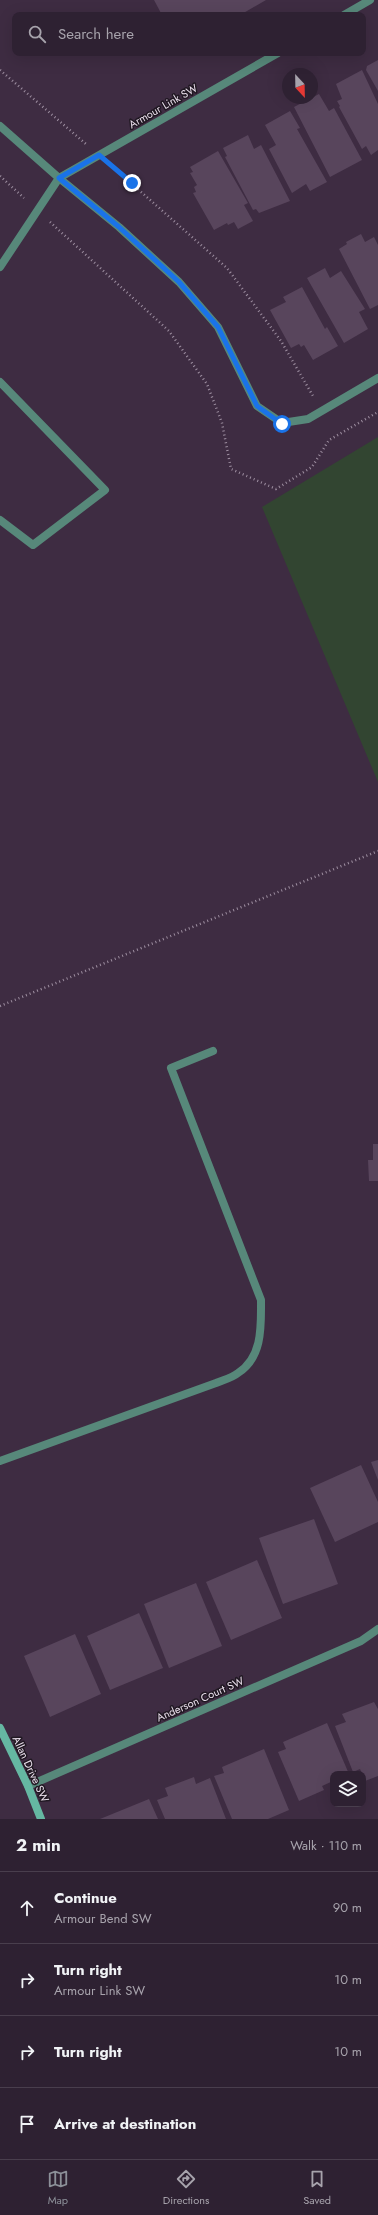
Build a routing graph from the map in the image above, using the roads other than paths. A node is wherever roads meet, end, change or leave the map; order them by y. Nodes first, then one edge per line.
1 (370, 0) edge
2 (349, 12) edge
3 (273, 56) edge
4 (0, 126) edge
5 (59, 178) junction
6 (0, 267) edge
7 (378, 378) edge
8 (0, 382) edge
9 (0, 520) edge
10 (213, 1051) dead end
11 (0, 1462) edge
12 (378, 1629) edge
13 (0, 1728) edge
14 (28, 1786) junction
15 (41, 1819) edge

1 - 2 street
3 - 5 street, Armour Link SW
4 - 5 street
5 - 6 street
5 - 7 street
8 - 9 street
10 - 11 street
12 - 14 street, Anderson Court SW
13 - 14 street, Allan Drive SW
14 - 15 street, Allan Drive SW

